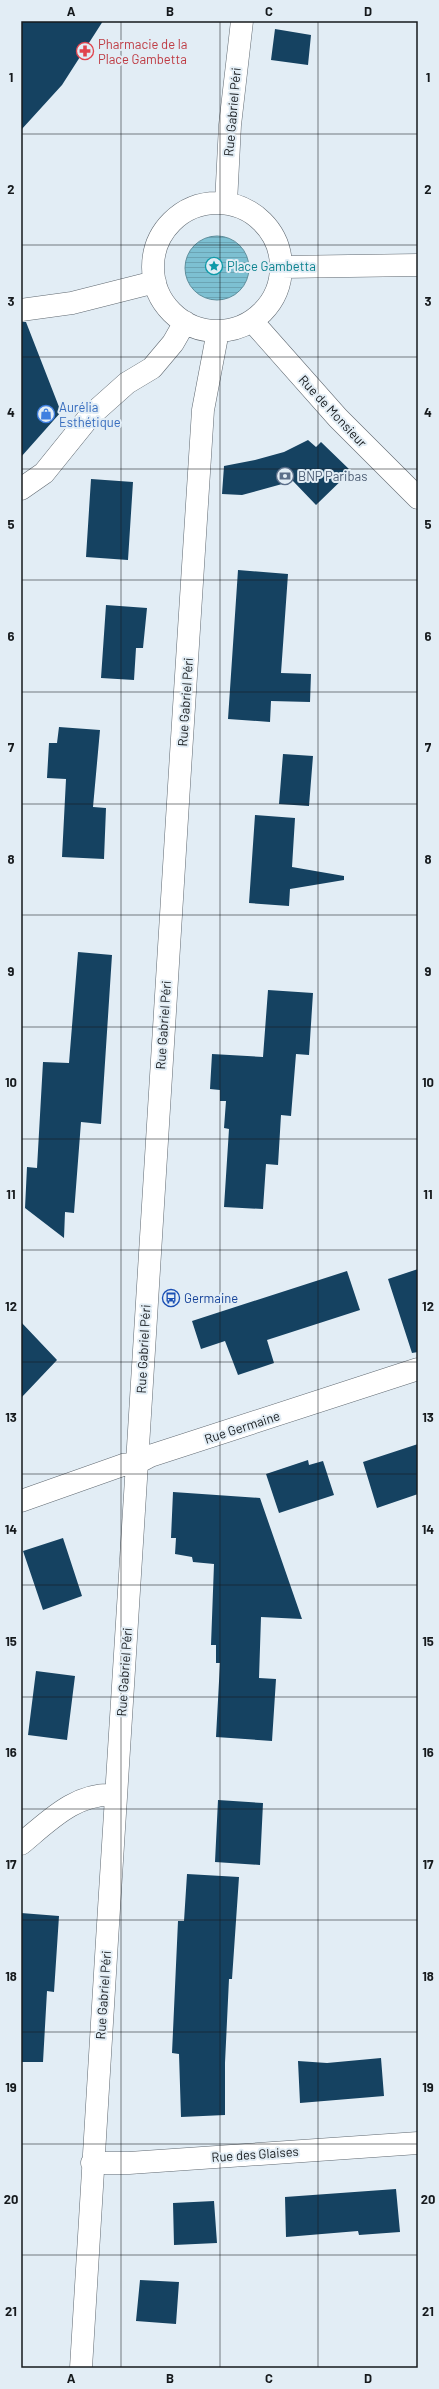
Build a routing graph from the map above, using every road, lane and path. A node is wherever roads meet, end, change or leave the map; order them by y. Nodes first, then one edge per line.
1 (242, 21) edge
2 (226, 204) junction
3 (418, 265) edge
4 (281, 267) junction
5 (155, 282) junction
6 (21, 310) edge
7 (252, 321) junction
8 (185, 322) junction
9 (218, 331) junction
10 (21, 489) edge
11 (418, 498) edge
12 (418, 1369) edge
13 (137, 1463) junction
14 (21, 1501) edge
15 (116, 1795) junction
16 (21, 1844) edge
17 (418, 2143) edge
18 (92, 2163) junction
19 (81, 2368) edge

1 - 2 street, Rue Gabriel Péri
2 - 4 street
2 - 5 street
3 - 4 street
4 - 7 street
5 - 6 street
5 - 8 street
7 - 9 street
7 - 11 street, Rue de Monsieur
8 - 9 street
8 - 10 street
9 - 13 street, Rue Gabriel Péri
12 - 13 street, Rue Germaine
13 - 14 street, Rue Germaine
13 - 15 street, Rue Gabriel Péri
15 - 16 street
15 - 18 street, Rue Gabriel Péri
17 - 18 street, Rue des Glaises
18 - 19 street, Rue Gabriel Péri

